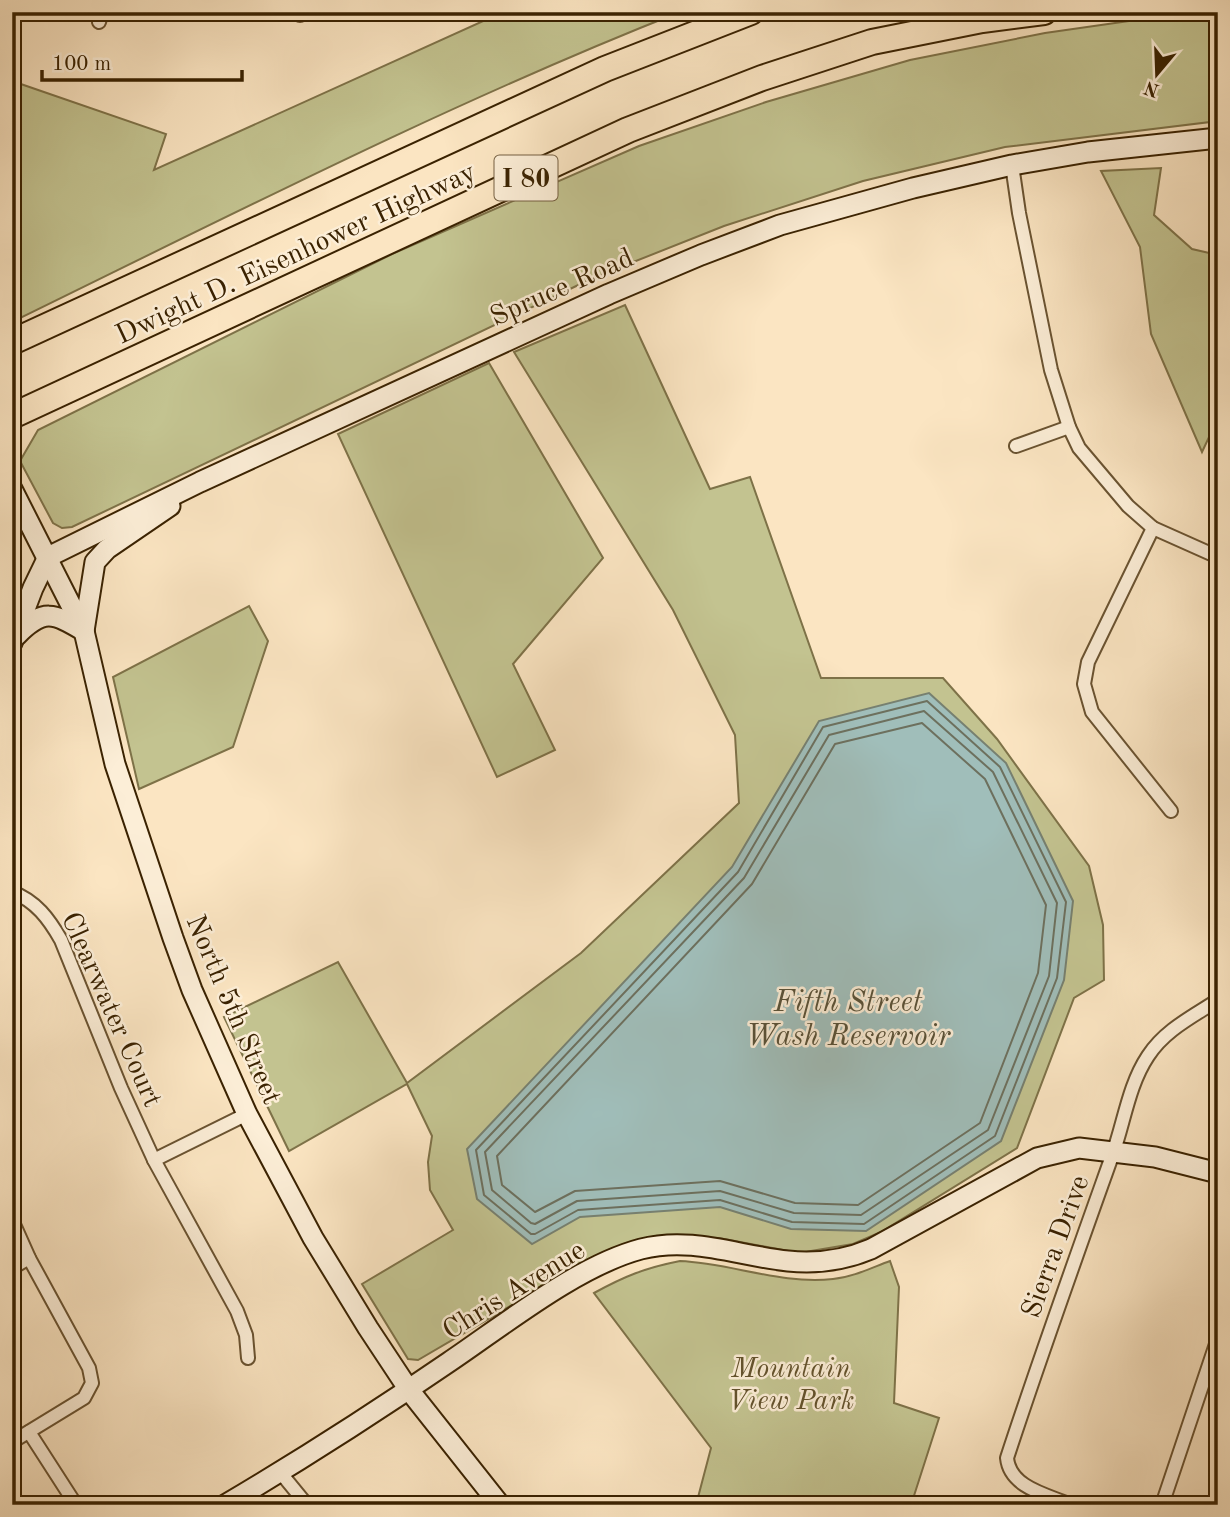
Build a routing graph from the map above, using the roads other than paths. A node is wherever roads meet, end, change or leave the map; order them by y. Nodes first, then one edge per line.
1 (751, 12) edge
2 (1044, 12) edge
3 (1218, 138) edge
4 (1012, 165) junction
5 (12, 342) edge
6 (21, 412) edge
7 (1069, 427) junction
8 (1016, 446) dead end
9 (201, 482) junction
10 (12, 489) edge
11 (1153, 528) junction
12 (48, 556) junction
13 (1218, 557) edge
14 (84, 631) junction
15 (13, 640) edge
16 (1171, 811) dead end
17 (12, 891) edge
18 (1218, 1000) edge
19 (247, 1114) junction
20 (1114, 1152) junction
21 (154, 1160) junction
22 (1218, 1173) edge
23 (12, 1220) edge
24 (29, 1258) junction
25 (12, 1268) edge
26 (1218, 1338) edge
27 (247, 1358) dead end
28 (409, 1390) junction
29 (29, 1432) junction
30 (12, 1442) edge
31 (280, 1472) junction
32 (76, 1505) edge
33 (225, 1505) edge
34 (307, 1505) edge
35 (500, 1505) edge
36 (1071, 1505) edge
37 (1162, 1505) edge

1 - 5 highway, Dwight D. Eisenhower Highway / I 80
2 - 6 highway, Dwight D. Eisenhower Highway / I 80
3 - 4 street, Spruce Road
4 - 7 street
4 - 9 street, Spruce Road
7 - 8 street
7 - 11 street
9 - 12 street, Spruce Road
9 - 14 street
10 - 12 street, North 5th Street
11 - 13 street
11 - 16 street
12 - 14 street, North 5th Street
12 - 15 street
14 - 15 street
14 - 19 street, North 5th Street
17 - 21 street, Clearwater Court
18 - 20 street, Sierra Drive
19 - 21 street
19 - 28 street, North 5th Street
20 - 22 street, Chris Avenue
20 - 28 street, Chris Avenue
20 - 36 street, Sierra Drive
21 - 27 street, Clearwater Court
23 - 24 street
24 - 25 street
24 - 29 street
26 - 37 street
28 - 31 street, Chris Avenue
28 - 35 street, North 5th Street
29 - 30 street
29 - 32 street
31 - 33 street, Chris Avenue
31 - 34 street

